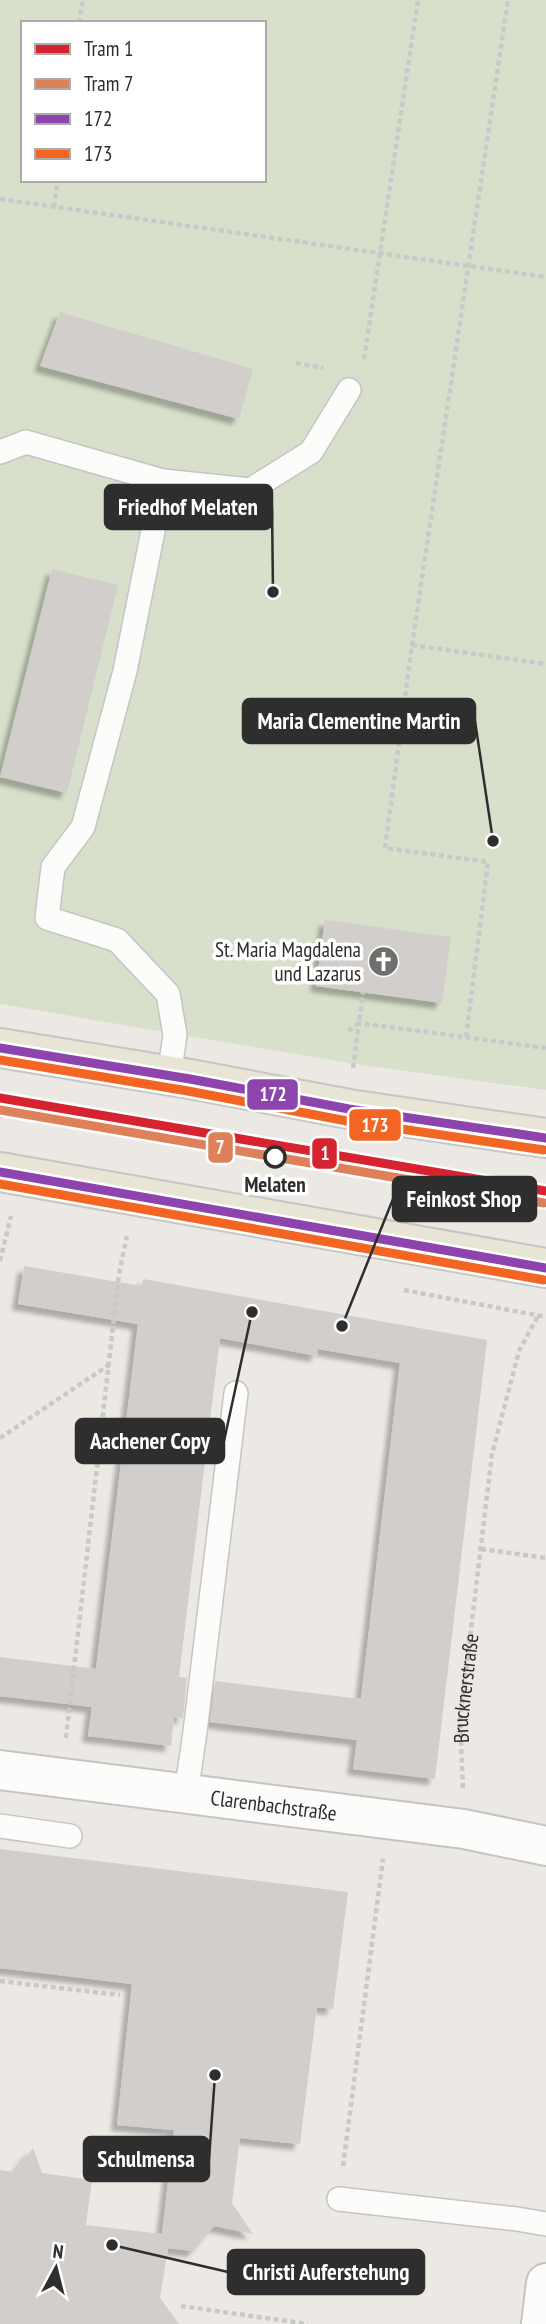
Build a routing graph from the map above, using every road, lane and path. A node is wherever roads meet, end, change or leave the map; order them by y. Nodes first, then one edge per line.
1 (83, 0) edge
2 (418, 0) edge
3 (508, 0) edge
4 (79, 21) edge
5 (58, 182) edge
6 (0, 199) edge
7 (54, 206) junction
8 (380, 253) junction
9 (469, 266) junction
10 (546, 276) edge
11 (349, 390) joint
12 (0, 452) edge
13 (163, 481) junction
14 (412, 645) junction
15 (546, 664) edge
16 (363, 992) dead end
17 (359, 1023) junction
18 (348, 1031) dead end
19 (466, 1037) junction
20 (0, 1048) edge
21 (546, 1048) edge
22 (169, 1076) junction
23 (349, 1109) junction
24 (546, 1138) edge
25 (0, 1172) edge
26 (134, 1195) junction
27 (546, 1268) edge
28 (542, 1308) dead end
29 (110, 1364) junction
30 (236, 1393) dead end
31 (0, 1438) edge
32 (481, 1549) junction
33 (546, 1558) edge
34 (0, 1770) edge
35 (61, 1777) junction
36 (186, 1794) junction
37 (387, 1820) junction
38 (0, 1826) edge
39 (464, 1829) junction
40 (70, 1836) dead end
41 (546, 1846) edge
42 (0, 1981) edge
43 (120, 1995) dead end
44 (339, 2199) joint
45 (546, 2224) edge
46 (546, 2283) edge
47 (181, 2306) dead end
48 (308, 2324) edge
49 (541, 2324) edge

1 - 4 path
2 - 8 path
3 - 9 path
5 - 7 path
6 - 7 path
7 - 8 path
8 - 9 path
8 - 11 path
9 - 10 path
9 - 14 path
11 - 13 lane
12 - 13 lane
13 - 22 lane
14 - 15 path
14 - 19 path
16 - 17 path
17 - 18 path
17 - 19 path
17 - 23 path
19 - 21 path
20 - 22 main road
22 - 23 main road
23 - 24 main road
25 - 26 main road
26 - 27 main road
26 - 29 path
28 - 32 path, Brucknerstraße
29 - 31 path
29 - 35 path
30 - 36 lane
32 - 33 path
32 - 39 path, Brucknerstraße
34 - 35 street, Clarenbachstraße
35 - 36 street, Clarenbachstraße
36 - 37 street, Clarenbachstraße
37 - 39 street, Clarenbachstraße
37 - 44 path
38 - 40 lane
39 - 41 street, Clarenbachstraße
42 - 43 path
44 - 45 lane
46 - 49 street
47 - 48 path

